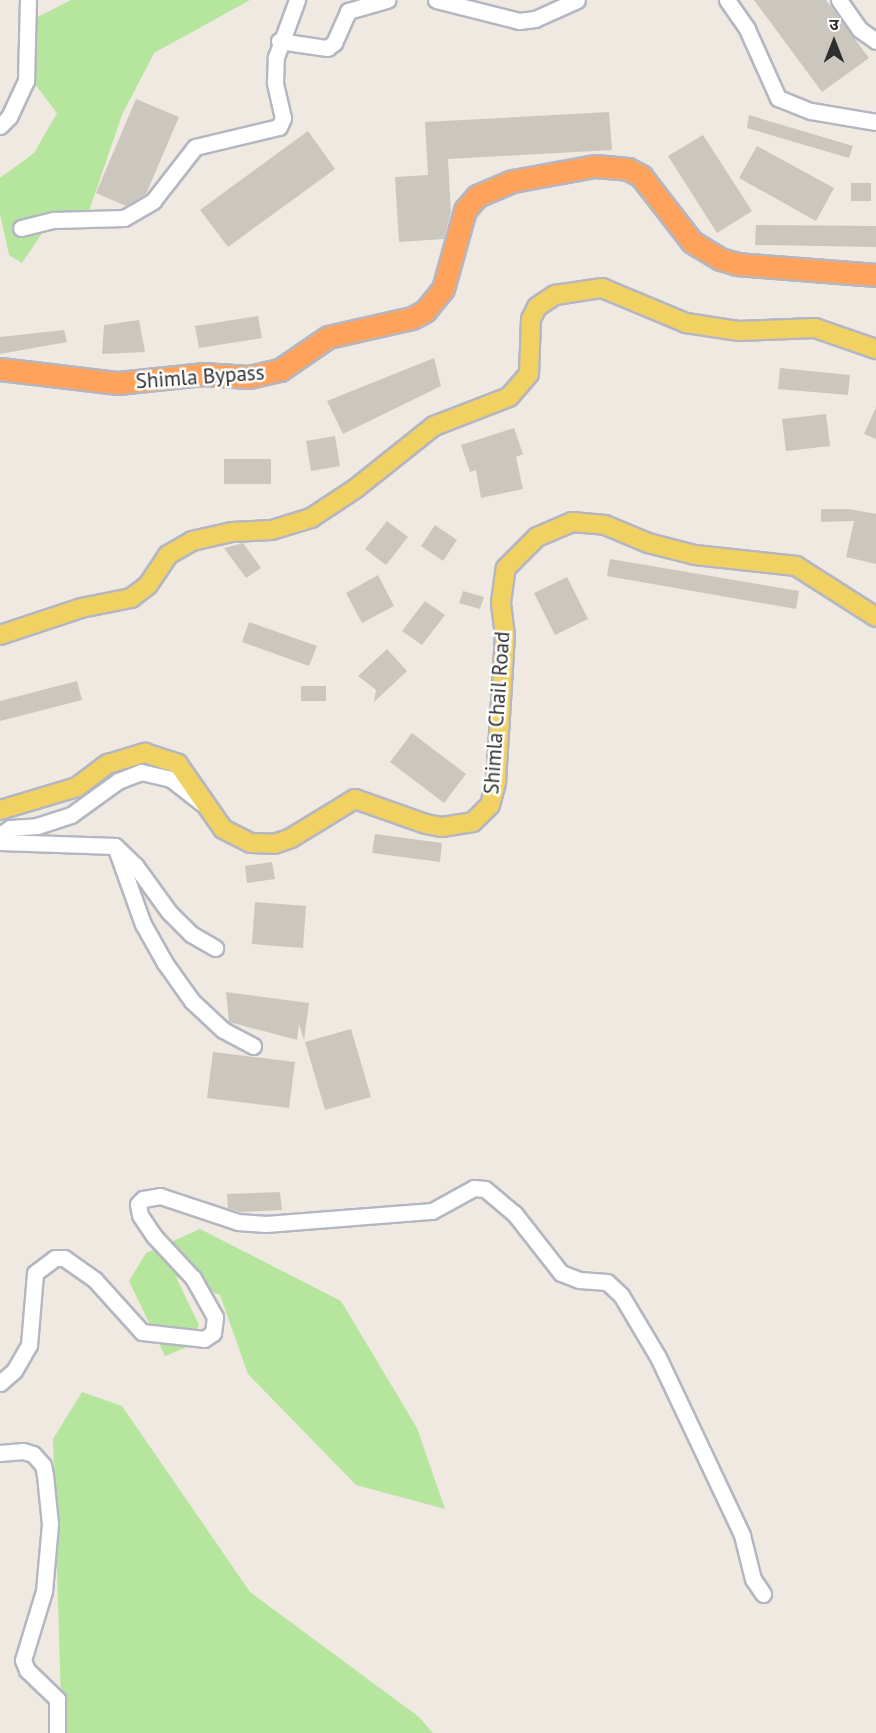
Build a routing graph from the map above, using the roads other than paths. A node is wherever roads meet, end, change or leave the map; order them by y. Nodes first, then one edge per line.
1 (28, 0) edge
2 (297, 0) edge
3 (387, 0) edge
4 (436, 0) edge
5 (577, 0) edge
6 (728, 0) edge
7 (839, 0) edge
8 (279, 41) junction
9 (876, 41) edge
10 (876, 122) edge
11 (0, 126) edge
12 (21, 228) dead end
13 (876, 275) edge
14 (876, 349) edge
15 (0, 369) edge
16 (876, 617) edge
17 (0, 635) edge
18 (209, 809) junction
19 (0, 810) edge
20 (0, 835) edge
21 (0, 842) edge
22 (115, 846) junction
23 (215, 948) dead end
24 (253, 1046) dead end
25 (0, 1383) edge
26 (0, 1453) edge
27 (763, 1594) dead end
28 (57, 1733) edge

1 - 11 street
2 - 8 street
3 - 8 street
4 - 5 street
6 - 10 street
7 - 9 street
8 - 12 street
13 - 15 highway, Shimla Bypass
14 - 17 main road
16 - 18 main road, Shimla Chail Road
18 - 19 main road, Shimla Chail Road
18 - 20 street
21 - 22 street
22 - 23 street
22 - 24 street
25 - 27 street
26 - 28 street

